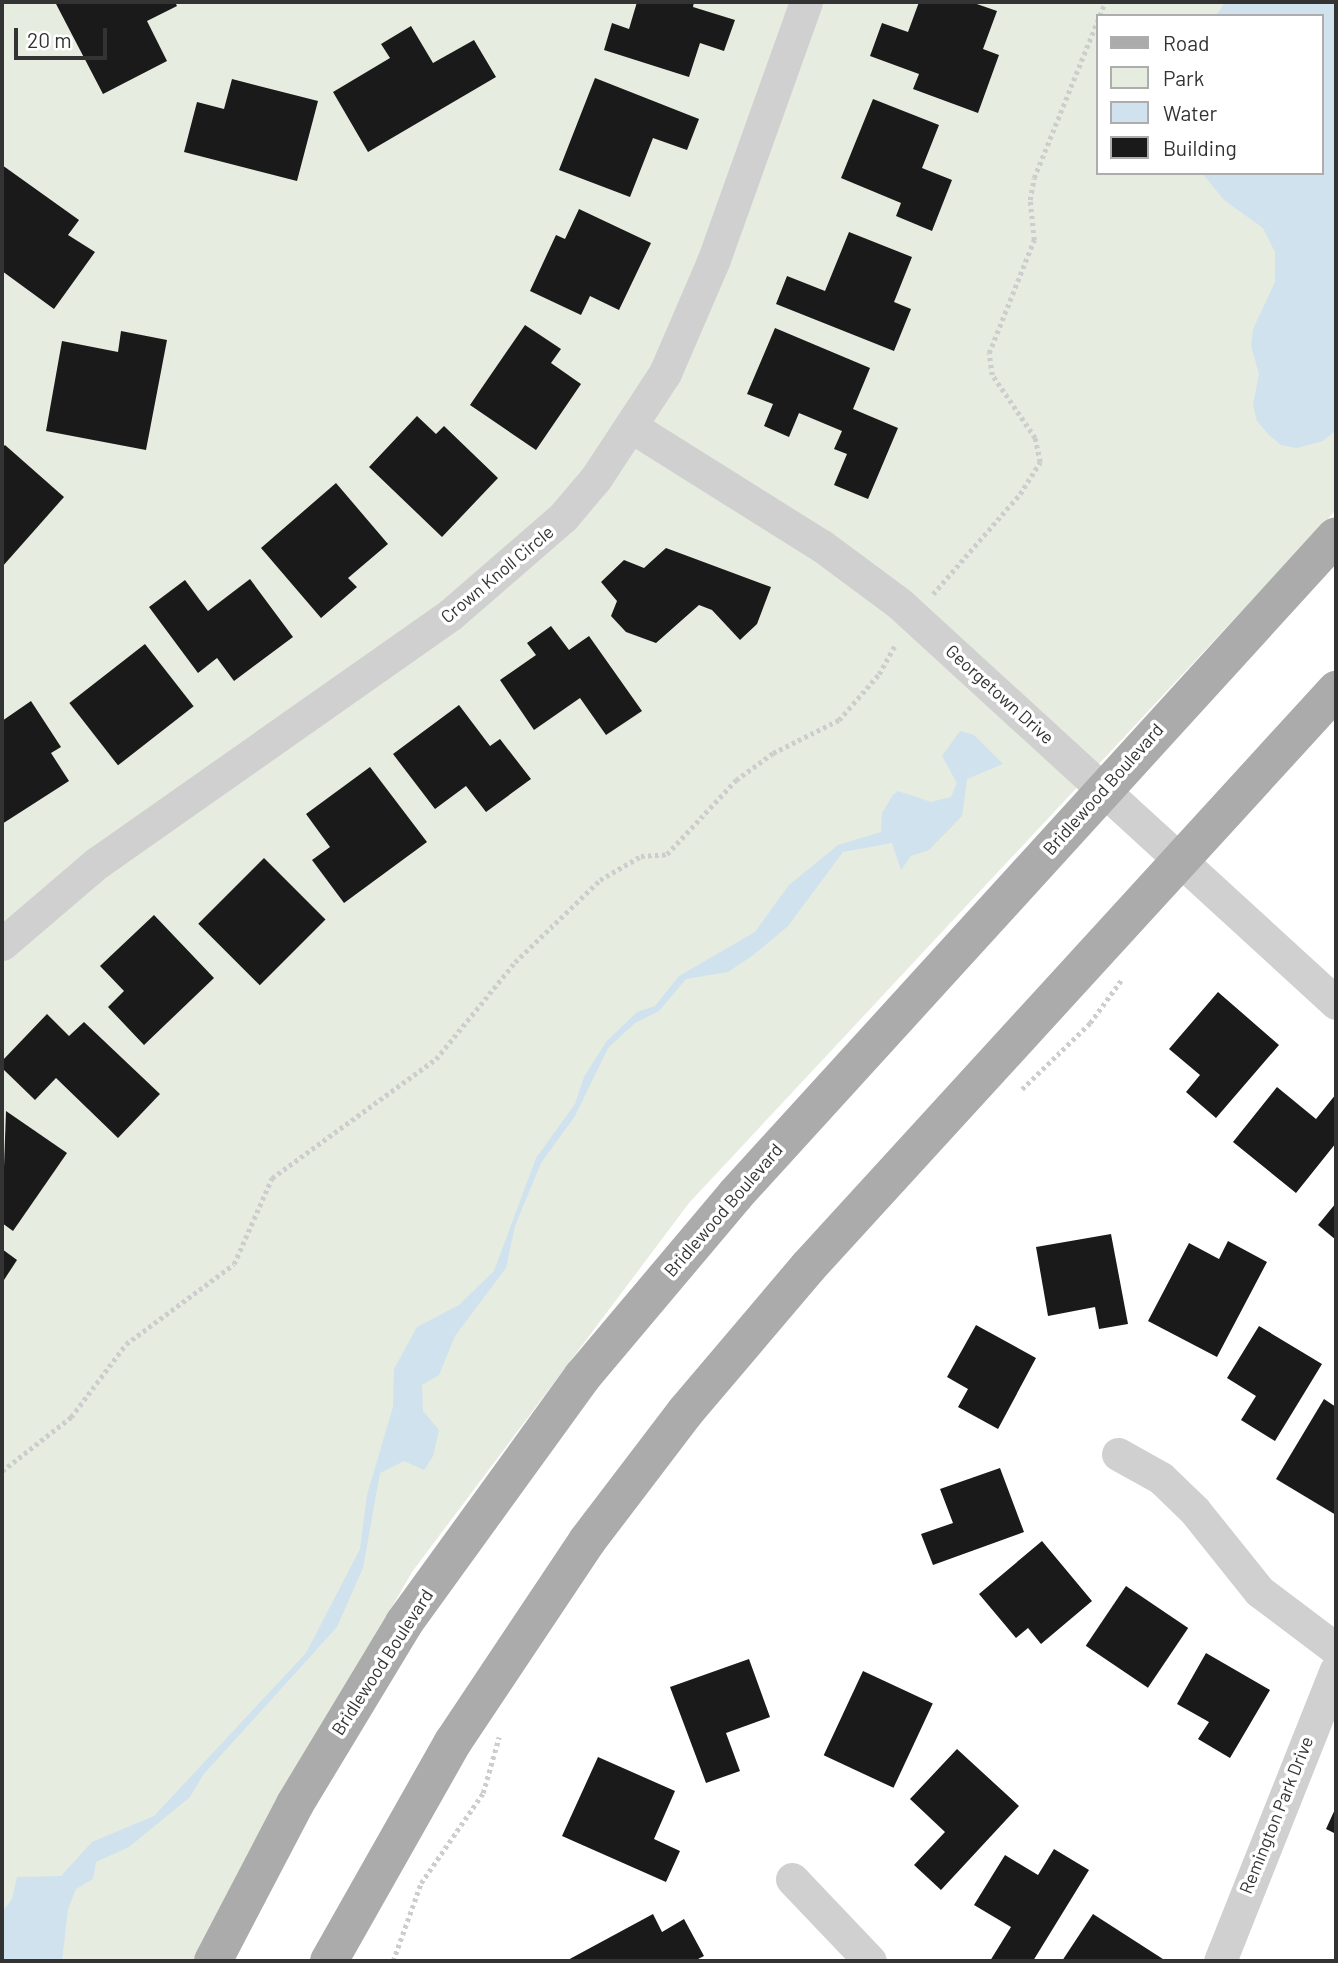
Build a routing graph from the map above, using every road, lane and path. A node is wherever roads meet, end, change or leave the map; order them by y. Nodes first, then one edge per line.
1 (806, 2) edge
2 (1096, 24) edge
3 (632, 427) junction
4 (1336, 536) edge
5 (914, 617) junction
6 (1336, 690) edge
7 (1103, 788) junction
8 (1180, 859) junction
9 (2, 944) edge
10 (1129, 968) dead end
11 (1336, 1003) edge
12 (1015, 1095) dead end
13 (1118, 1454) dead end
14 (2, 1471) edge
15 (1336, 1649) edge
16 (1336, 1670) edge
17 (501, 1730) dead end
18 (792, 1879) dead end
19 (213, 1961) edge
20 (329, 1961) edge
21 (393, 1961) edge
22 (870, 1961) edge
23 (1220, 1961) edge

1 - 3 street, Crown Knoll Circle
2 - 5 path
3 - 5 street, Georgetown Drive
3 - 9 street, Crown Knoll Circle
4 - 7 main road, Bridlewood Boulevard
5 - 7 street, Georgetown Drive
5 - 14 path
6 - 8 main road
7 - 8 street, Georgetown Drive
7 - 19 main road, Bridlewood Boulevard
8 - 11 street, Georgetown Drive
8 - 20 main road
10 - 12 path
13 - 15 street
16 - 23 street, Remington Park Drive
17 - 21 path
18 - 22 street

